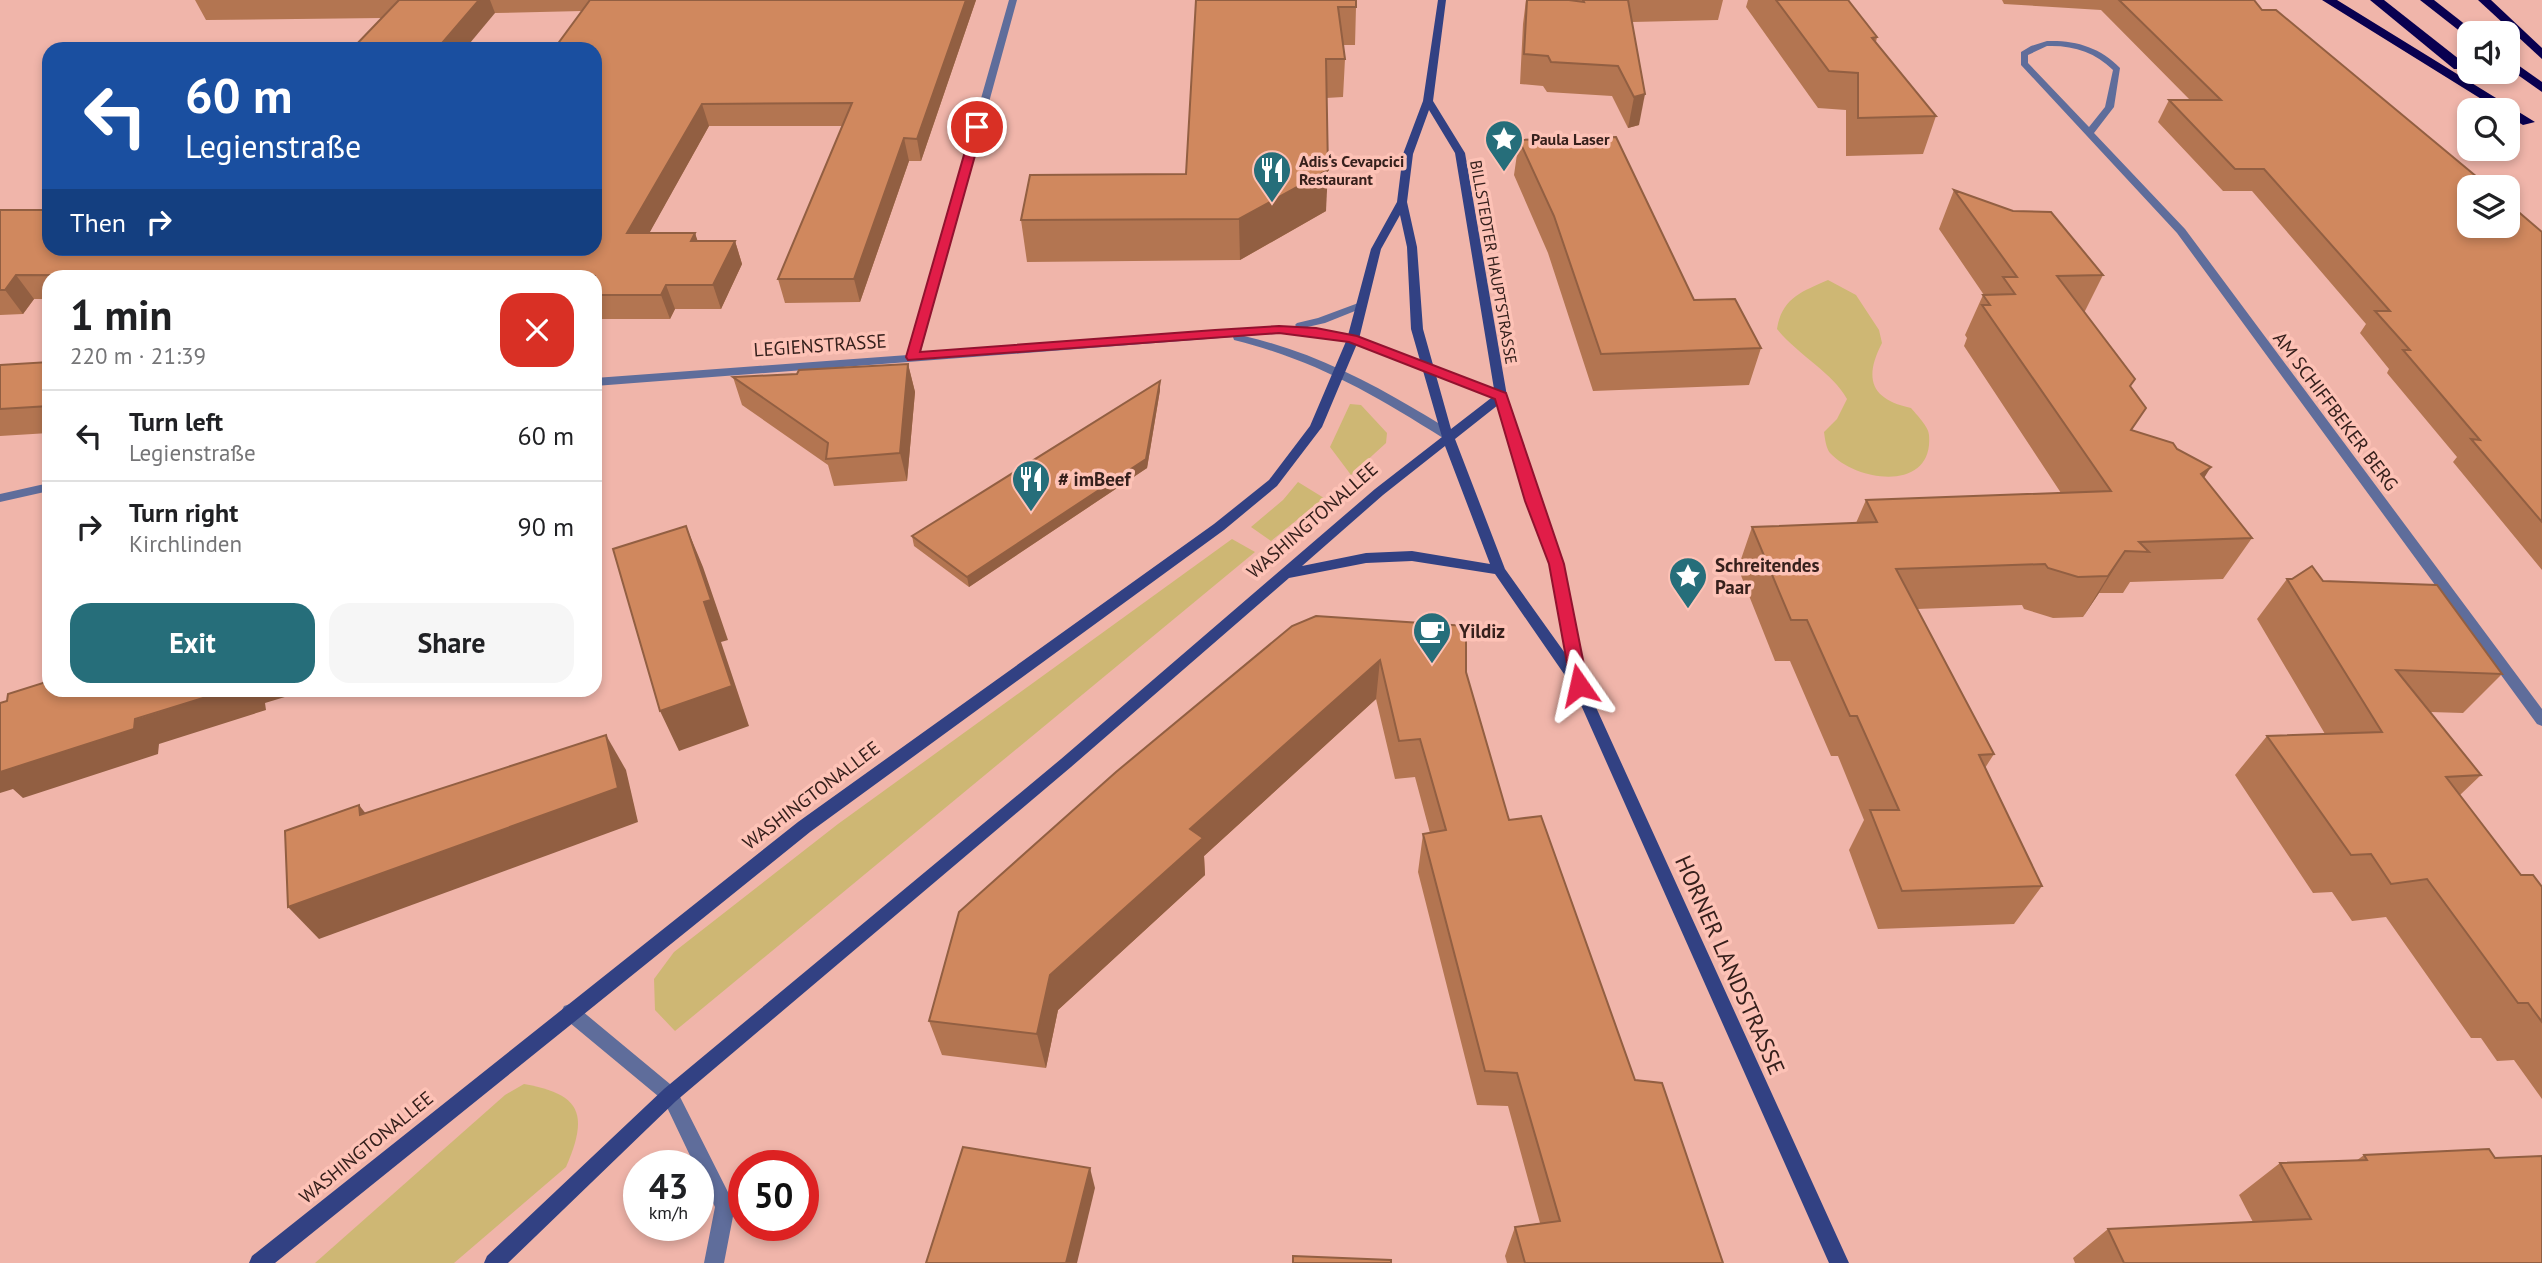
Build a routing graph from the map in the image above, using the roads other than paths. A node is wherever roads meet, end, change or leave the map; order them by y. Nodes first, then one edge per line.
1 (1013, 0) edge
2 (1442, 0) edge
3 (2328, 0) edge
4 (2376, 0) edge
5 (2426, 0) edge
6 (2484, 0) edge
7 (2457, 23) edge
8 (2542, 55) edge
9 (2520, 71) edge
10 (2542, 88) edge
11 (1428, 100) junction
12 (2528, 122) junction
13 (2090, 132) junction
14 (2542, 132) edge
15 (1402, 202) junction
16 (1361, 305) junction
17 (1279, 330) junction
18 (1215, 333) junction
19 (1353, 339) junction
20 (913, 357) junction
21 (1426, 369) junction
22 (1340, 372) junction
23 (602, 381) edge
24 (1501, 396) junction
25 (1447, 435) junction
26 (42, 489) edge
27 (0, 498) edge
28 (1499, 570) junction
29 (1283, 575) junction
30 (1579, 685) junction
31 (2542, 720) edge
32 (570, 1012) junction
33 (670, 1095) junction
34 (259, 1263) edge
35 (494, 1263) edge
36 (714, 1263) edge
37 (1839, 1263) edge

1 - 20 street
2 - 11 main road
3 - 12 highway
4 - 12 highway
5 - 7 highway
6 - 8 highway
9 - 10 highway
11 - 15 main road
11 - 24 main road, BILLSTEDTER HAUPTSTRASSE
12 - 14 highway
13 - 13 street, AM SCHIFFBEKER BERG
13 - 31 street, AM SCHIFFBEKER BERG
15 - 16 main road
15 - 21 main road
16 - 17 street, LEGIENSTRASSE
16 - 19 main road
17 - 18 street, LEGIENSTRASSE
17 - 19 street, LEGIENSTRASSE
18 - 20 street, LEGIENSTRASSE
18 - 22 street, LEGIENSTRASSE
19 - 21 street, LEGIENSTRASSE
19 - 22 main road, WASHINGTONALLEE
20 - 23 street, LEGIENSTRASSE
21 - 24 street, LEGIENSTRASSE
21 - 25 main road
22 - 25 street, LEGIENSTRASSE
22 - 32 main road, WASHINGTONALLEE
24 - 25 main road, WASHINGTONALLEE
24 - 30 main road, HORNER LANDSTRASSE
25 - 28 main road, HORNER LANDSTRASSE
25 - 29 main road, WASHINGTONALLEE
26 - 27 street
28 - 29 main road
28 - 30 main road, HORNER LANDSTRASSE
29 - 33 main road, WASHINGTONALLEE
30 - 37 main road, HORNER LANDSTRASSE
32 - 33 street
32 - 34 main road, WASHINGTONALLEE
33 - 35 main road, WASHINGTONALLEE
33 - 36 street

